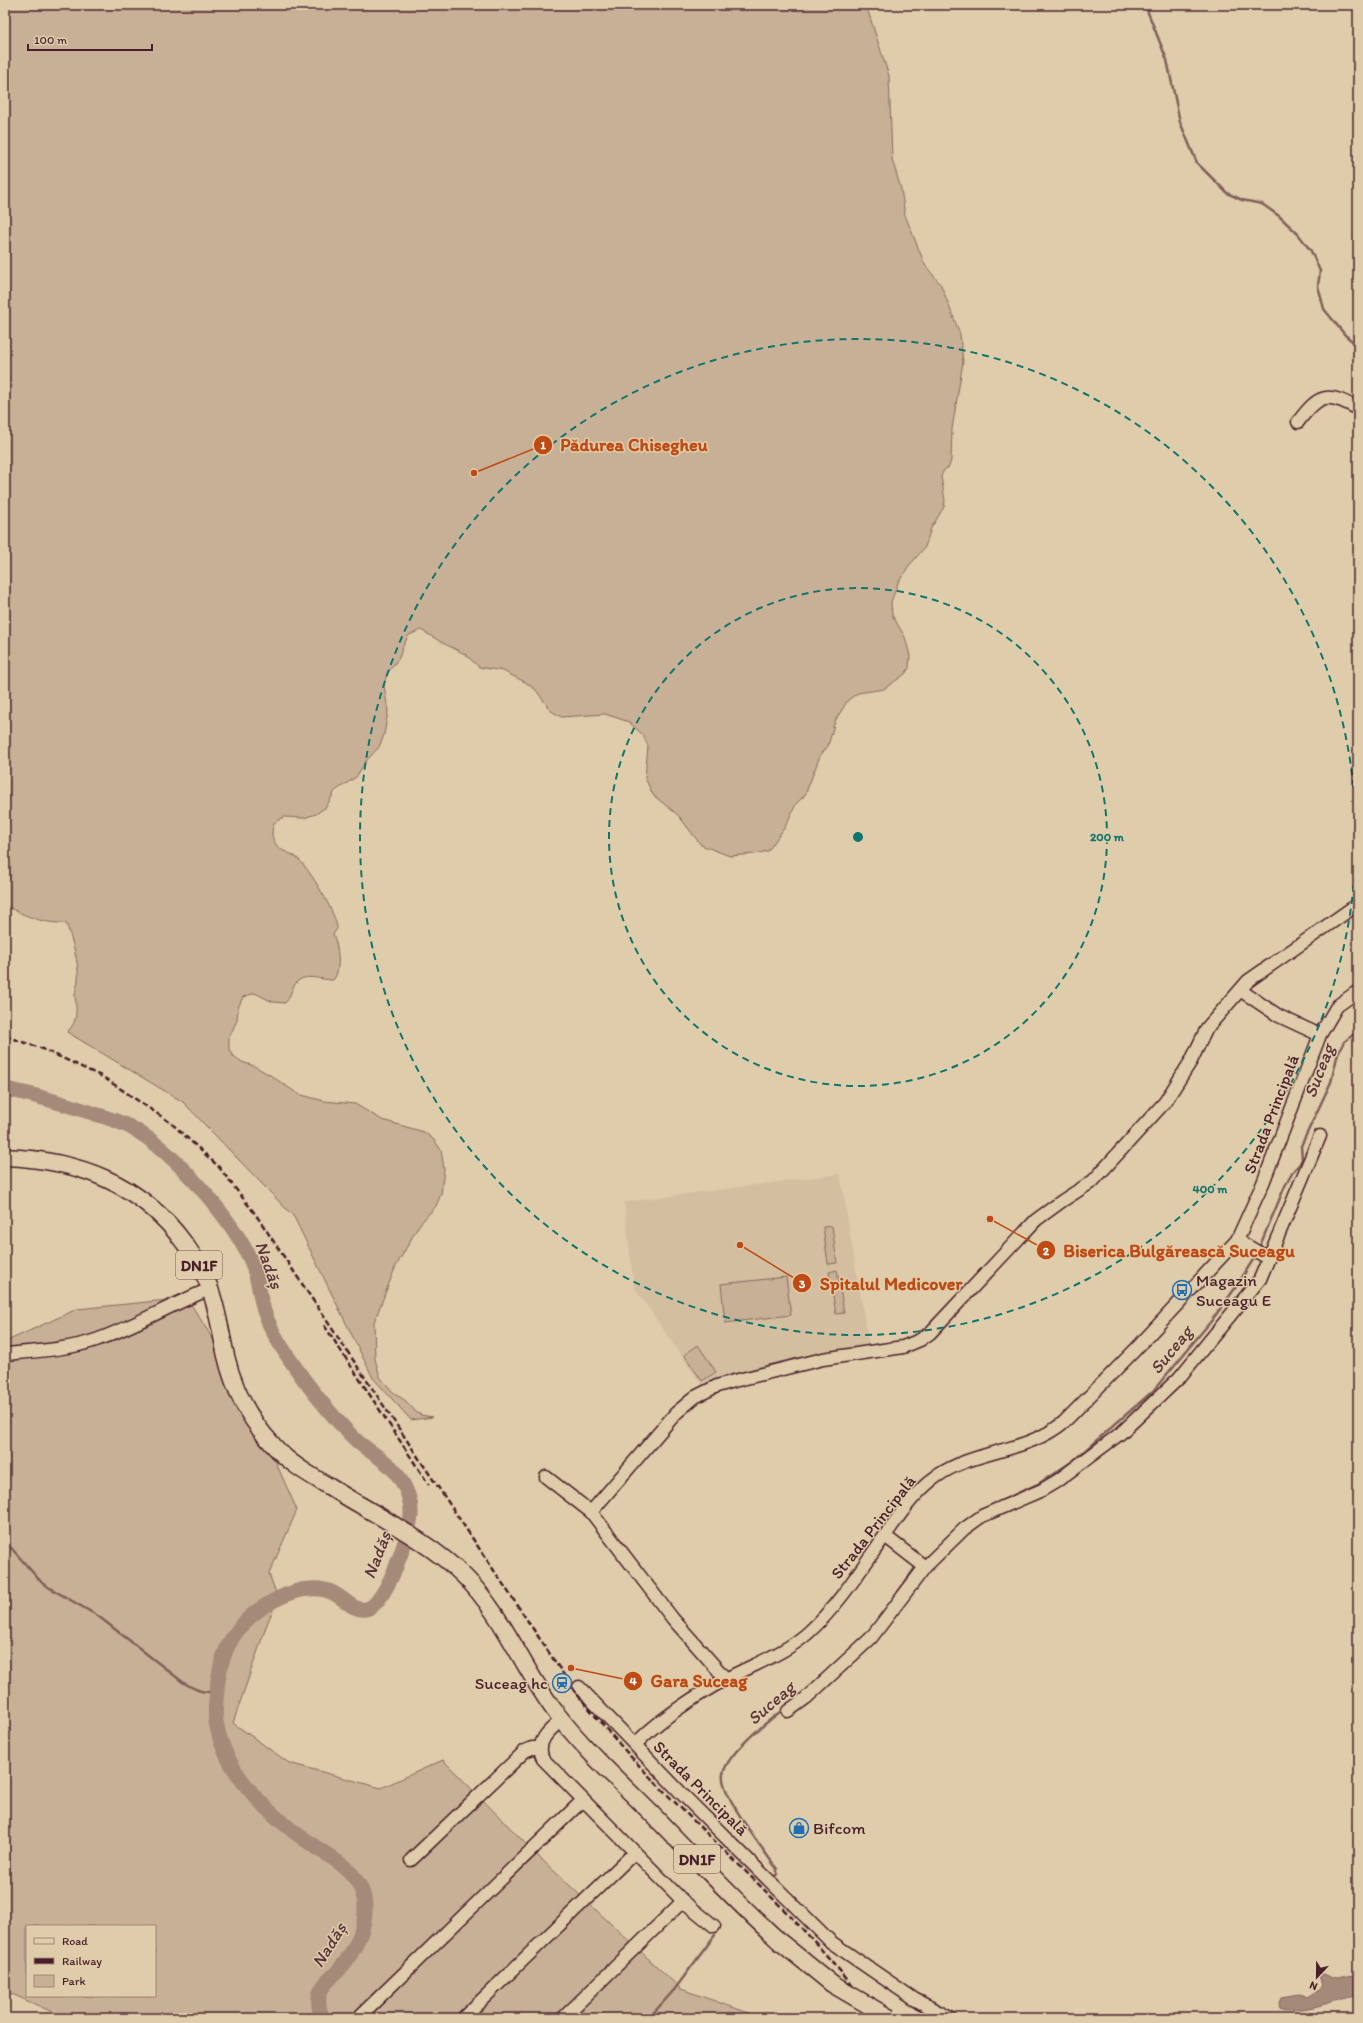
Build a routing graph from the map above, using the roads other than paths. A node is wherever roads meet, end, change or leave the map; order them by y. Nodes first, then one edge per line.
1 (1358, 409) edge
2 (1298, 422) dead end
3 (1358, 904) edge
4 (1240, 990) junction
5 (1358, 991) edge
6 (1320, 1034) junction
7 (1320, 1136) dead end
8 (5, 1157) edge
9 (1240, 1242) junction
10 (1268, 1258) junction
11 (210, 1289) junction
12 (5, 1354) edge
13 (546, 1477) dead end
14 (591, 1512) junction
15 (884, 1536) junction
16 (922, 1564) junction
17 (726, 1679) junction
18 (580, 1687) dead end
19 (788, 1711) dead end
20 (562, 1720) junction
21 (635, 1745) junction
22 (540, 1748) junction
23 (583, 1800) junction
24 (635, 1852) junction
25 (411, 1860) dead end
26 (683, 1900) junction
27 (714, 1926) dead end
28 (361, 2015) dead end
29 (463, 2018) edge
30 (563, 2018) edge
31 (890, 2018) edge
32 (950, 2018) edge

1 - 2 street
3 - 4 street
4 - 6 street
4 - 14 street
5 - 6 street, Strada Principală
6 - 9 street, Strada Principală
7 - 10 street
8 - 11 main road, DN1F
9 - 10 street
9 - 15 street, Strada Principală
10 - 16 street
11 - 12 street
11 - 20 main road, DN1F
13 - 14 street
14 - 17 street
15 - 16 street
15 - 17 street, Strada Principală
16 - 19 street
17 - 21 street, Strada Principală
18 - 21 street
20 - 22 street
20 - 31 main road, DN1F, bridge
21 - 32 street, Strada Principală
22 - 23 street
22 - 25 street
23 - 24 street
23 - 28 street
24 - 26 street
24 - 29 street
26 - 27 street
26 - 30 street

